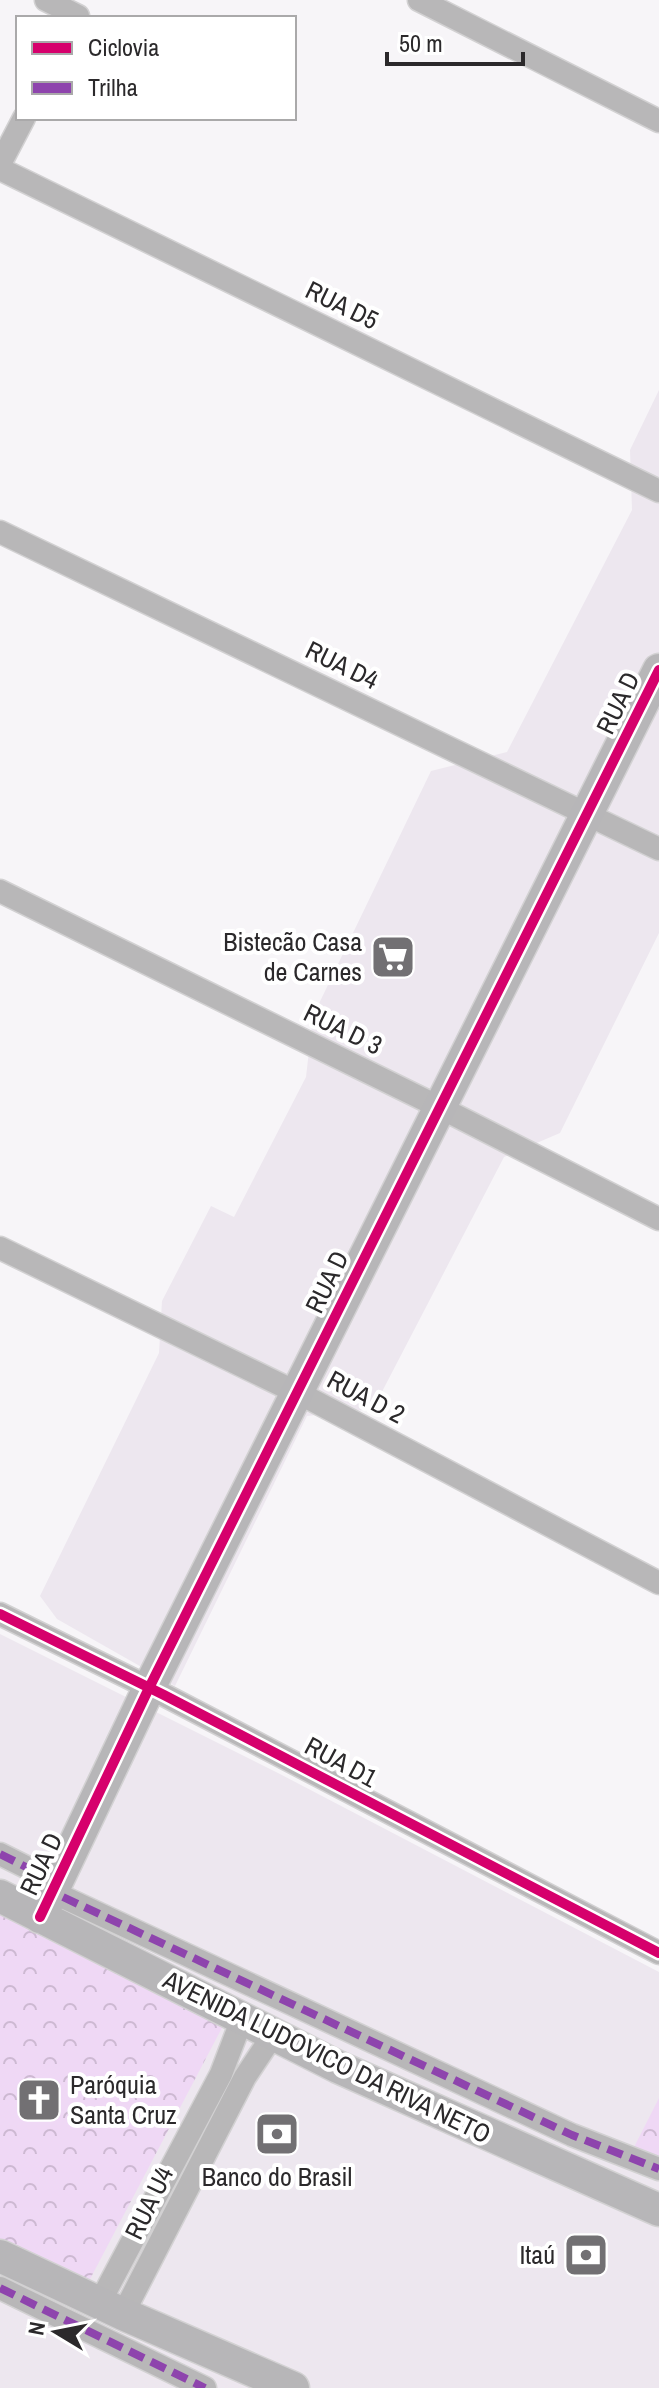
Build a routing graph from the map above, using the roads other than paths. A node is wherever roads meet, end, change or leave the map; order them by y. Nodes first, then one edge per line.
1 (46, 0) edge
2 (419, 0) edge
3 (80, 11) edge
4 (23, 120) edge
5 (659, 121) edge
6 (0, 166) edge
7 (659, 491) edge
8 (0, 532) edge
9 (659, 670) edge
10 (588, 814) junction
11 (659, 849) edge
12 (0, 891) edge
13 (439, 1107) junction
14 (659, 1219) edge
15 (0, 1248) edge
16 (298, 1392) junction
17 (659, 1583) edge
18 (0, 1614) edge
19 (149, 1688) junction
20 (0, 1854) edge
21 (32, 1870) dead end
22 (0, 1896) edge
23 (52, 1907) junction
24 (659, 1953) edge
25 (242, 2019) junction
26 (273, 2035) junction
27 (171, 2164) junction
28 (659, 2169) edge
29 (191, 2179) junction
30 (659, 2210) edge
31 (0, 2256) edge
32 (0, 2288) edge
33 (112, 2308) junction
34 (205, 2388) edge
35 (293, 2388) edge

1 - 3 street
2 - 5 street
4 - 6 street
6 - 7 street, RUA D5
8 - 10 street, RUA D4
9 - 10 street, RUA D
10 - 11 street, RUA D4
10 - 13 street, RUA D
12 - 13 street, RUA D 3
13 - 14 street, RUA D 3
13 - 16 street, RUA D
15 - 16 street, RUA D 2
16 - 17 street, RUA D 2
16 - 19 street, RUA D
18 - 19 street, RUA D1
19 - 23 street, RUA D
19 - 24 street, RUA D1
20 - 21 street
22 - 23 street, AVENIDA LUDOVICO DA RIVA NETO
23 - 25 street, AVENIDA LUDOVICO DA RIVA NETO
23 - 28 street
25 - 26 street, AVENIDA LUDOVICO DA RIVA NETO
25 - 27 street, RUA U4
26 - 29 street, RUA U4
26 - 30 street, AVENIDA LUDOVICO DA RIVA NETO
27 - 29 street
27 - 33 street, RUA U4
29 - 33 street, RUA U4
31 - 33 street
32 - 34 street
33 - 35 street

